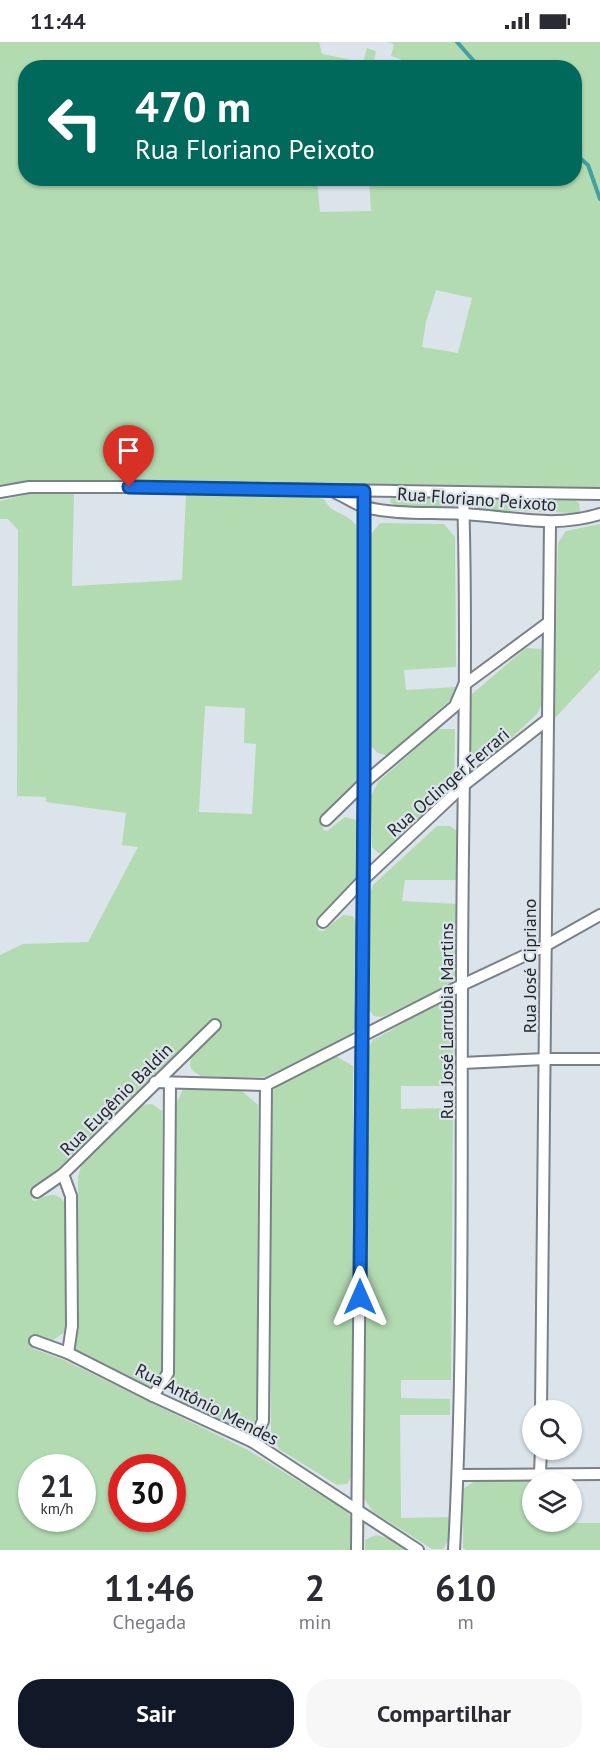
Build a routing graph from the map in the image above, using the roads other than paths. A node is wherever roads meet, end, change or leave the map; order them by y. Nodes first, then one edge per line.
1 (333, 491) junction
2 (364, 491) junction
3 (0, 492) edge
4 (463, 493) junction
5 (600, 494) edge
6 (364, 507) junction
7 (464, 514) junction
8 (600, 514) edge
9 (550, 522) junction
10 (549, 622) junction
11 (464, 685) junction
12 (547, 720) junction
13 (364, 783) junction
14 (464, 785) junction
15 (326, 820) dead end
16 (363, 880) junction
17 (600, 915) edge
18 (323, 922) dead end
19 (545, 946) junction
20 (462, 985) junction
21 (215, 1025) dead end
22 (362, 1036) junction
23 (545, 1059) junction
24 (600, 1059) edge
25 (462, 1063) junction
26 (155, 1082) junction
27 (170, 1083) junction
28 (266, 1084) junction
29 (63, 1174) junction
30 (37, 1192) dead end
31 (35, 1341) dead end
32 (68, 1353) junction
33 (153, 1396) junction
34 (541, 1400) edge
35 (253, 1442) junction
36 (522, 1473) edge
37 (582, 1474) edge
38 (600, 1474) edge
39 (458, 1475) junction
40 (358, 1510) junction
41 (357, 1550) edge
42 (418, 1550) edge
43 (454, 1550) edge

1 - 2 street, Rua Floriano Peixoto
1 - 3 street
1 - 6 street, Rua Floriano Peixoto
2 - 4 street, Rua Floriano Peixoto
2 - 6 street
4 - 5 street, Rua Floriano Peixoto
4 - 7 street, Rua José Larrubia Martins
6 - 7 street, Rua Floriano Peixoto
6 - 13 street
7 - 9 street, Rua Floriano Peixoto
7 - 11 street, Rua José Larrubia Martins
8 - 9 street, Rua Floriano Peixoto
9 - 10 street, Rua José Cipriano
10 - 11 street
10 - 12 street, Rua José Cipriano
11 - 13 street
11 - 14 street, Rua José Larrubia Martins
12 - 14 street, Rua Oclinger Ferrari
12 - 19 street, Rua José Cipriano
13 - 15 street
13 - 16 street
14 - 16 street, Rua Oclinger Ferrari
14 - 20 street, Rua José Larrubia Martins
16 - 18 street, Rua Oclinger Ferrari
16 - 22 street
17 - 19 street
19 - 20 street
19 - 23 street, Rua José Cipriano
20 - 22 street
20 - 25 street, Rua José Larrubia Martins
21 - 26 street, Rua Eugênio Baldin
22 - 28 street
22 - 40 street
23 - 24 street
23 - 25 street
23 - 34 street, Rua José Cipriano
25 - 39 street, Rua José Larrubia Martins
26 - 27 street
26 - 29 street, Rua Eugênio Baldin
27 - 28 street
27 - 33 street
28 - 35 street
29 - 30 street, Rua Eugênio Baldin
29 - 32 street
31 - 32 street, Rua Antônio Mendes
32 - 33 street, Rua Antônio Mendes
33 - 35 street, Rua Antônio Mendes
35 - 40 street, Rua Antônio Mendes
36 - 39 street
37 - 38 street
39 - 43 street, Rua José Larrubia Martins
40 - 41 street
40 - 42 street, Rua Antônio Mendes

